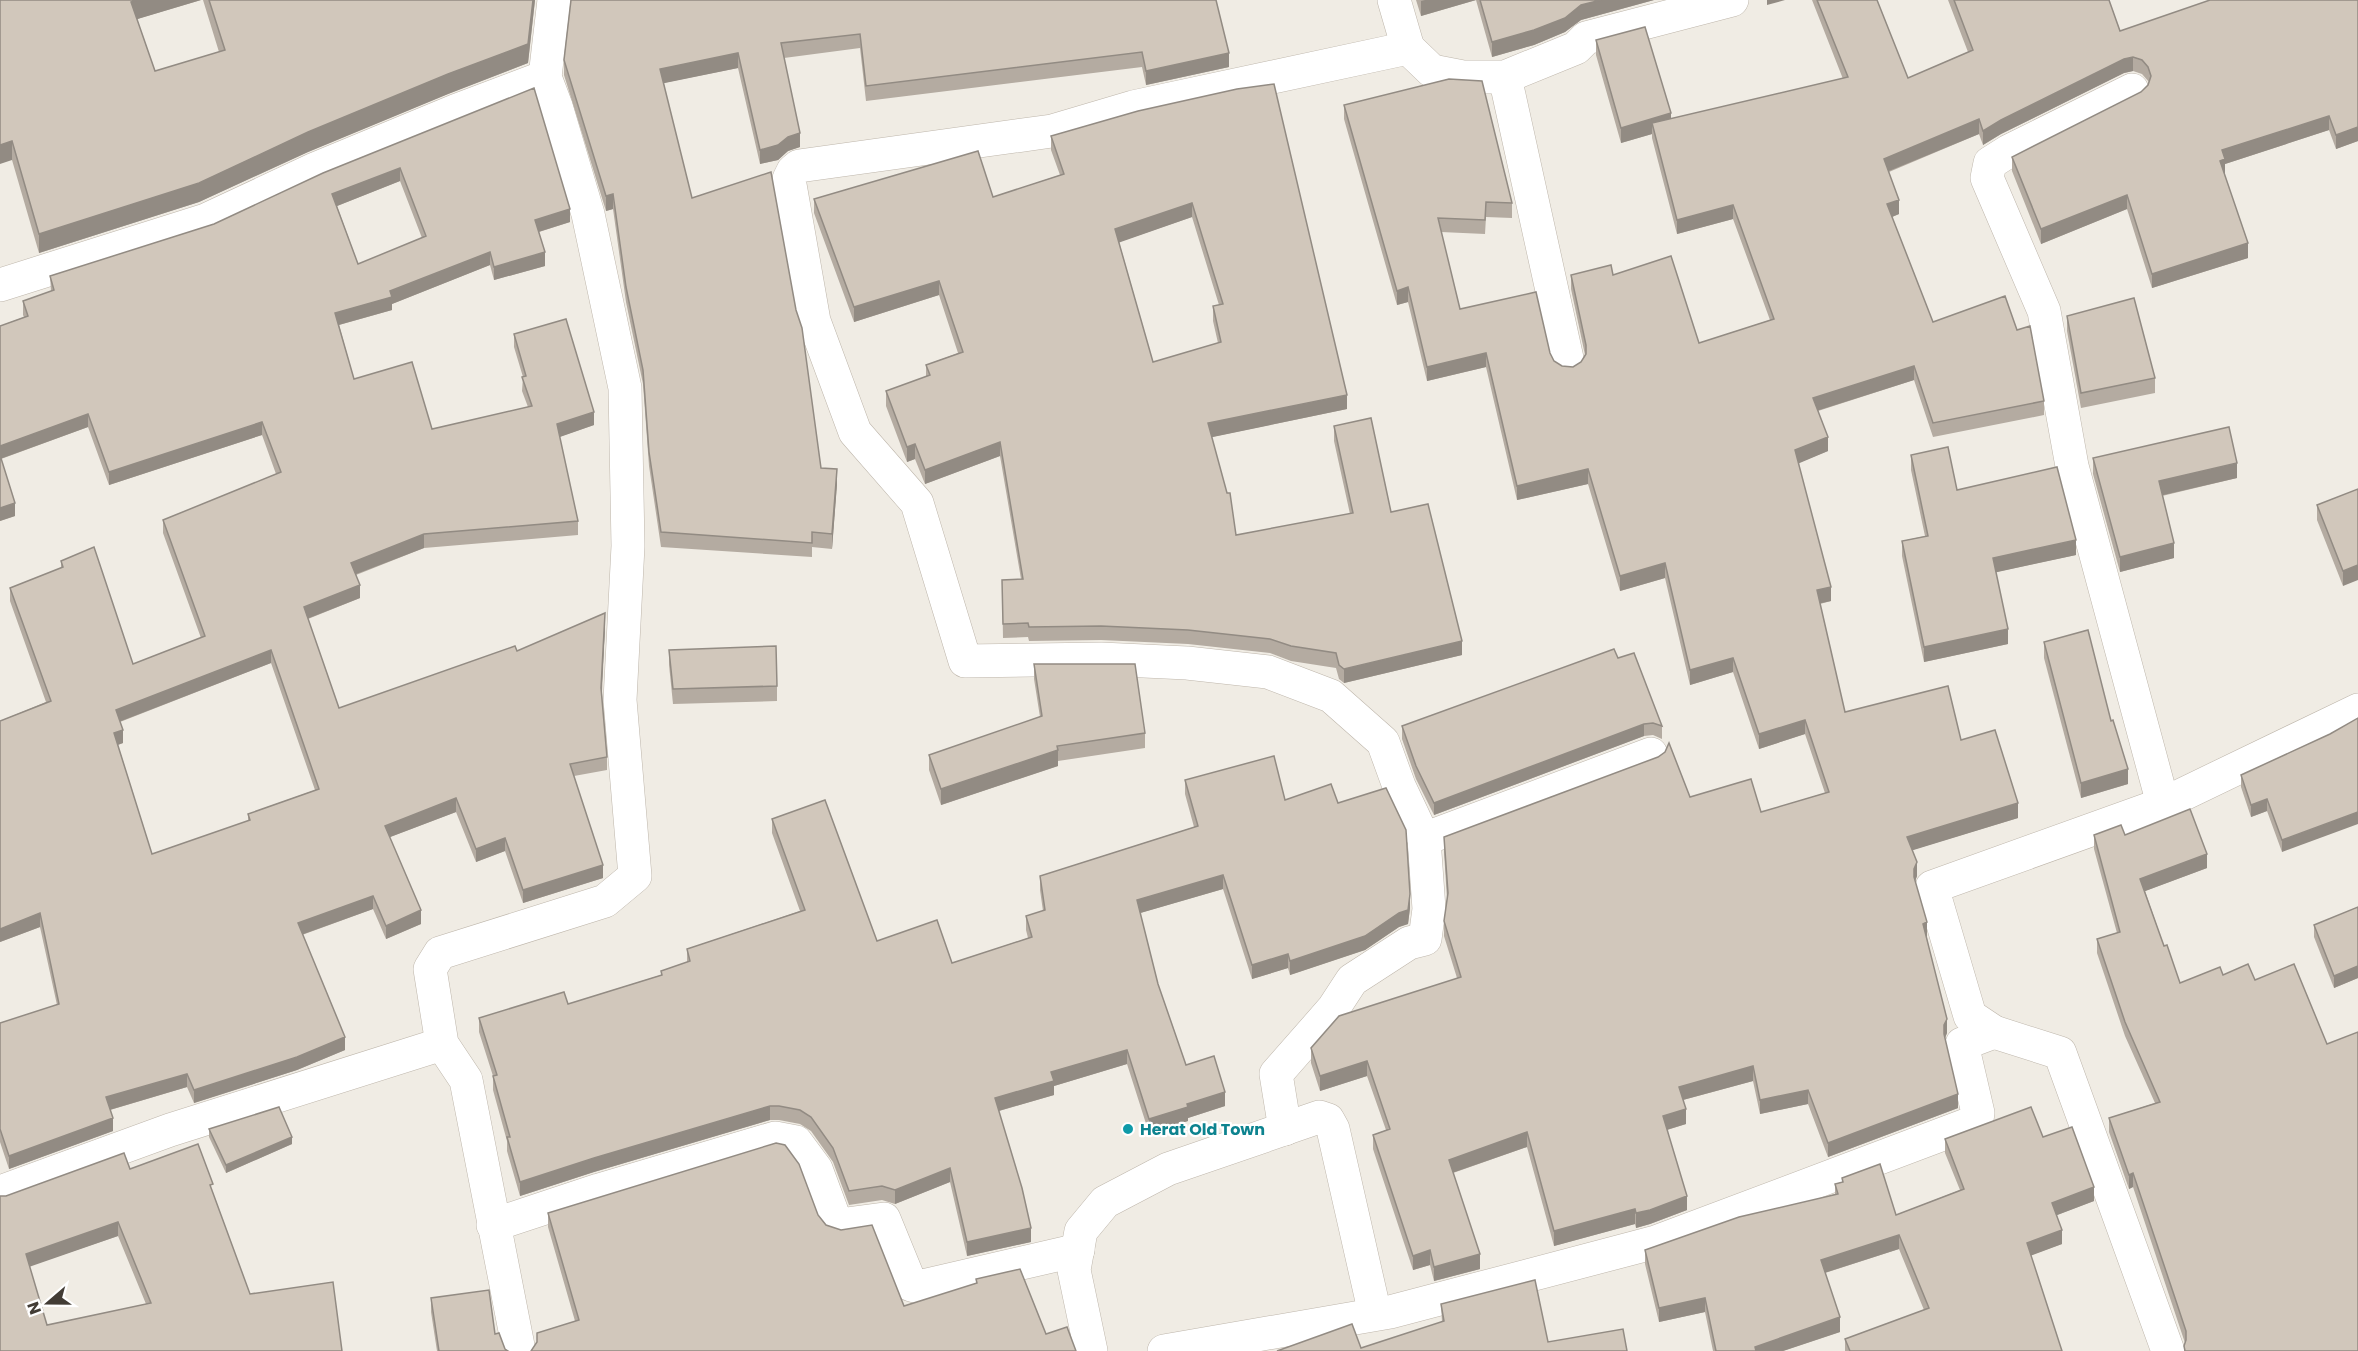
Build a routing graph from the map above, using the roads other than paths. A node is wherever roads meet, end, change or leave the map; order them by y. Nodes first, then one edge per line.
1 (554, 0) edge
2 (1394, 0) edge
3 (1732, 0) edge
4 (1408, 48) junction
5 (545, 77) junction
6 (1505, 77) junction
7 (2132, 90) dead end
8 (0, 285) edge
9 (1568, 363) dead end
10 (2358, 710) edge
11 (1651, 754) dead end
12 (2163, 804) junction
13 (1424, 839) junction
14 (1994, 1032) junction
15 (442, 1044) junction
16 (1285, 1129) junction
17 (0, 1192) edge
18 (493, 1225) junction
19 (1078, 1250) junction
20 (1375, 1314) junction
21 (519, 1351) edge
22 (1091, 1351) edge
23 (1164, 1351) edge
24 (2168, 1351) edge

1 - 5 street
2 - 4 street
3 - 6 street
4 - 6 street
4 - 13 street
5 - 8 street
5 - 15 street
6 - 9 street
7 - 12 street
10 - 12 street
11 - 13 street
12 - 14 street
13 - 16 street
14 - 20 street
14 - 24 street
15 - 17 street
15 - 18 street
16 - 19 street
16 - 20 street
18 - 19 street
18 - 21 street
19 - 22 street
20 - 23 street

